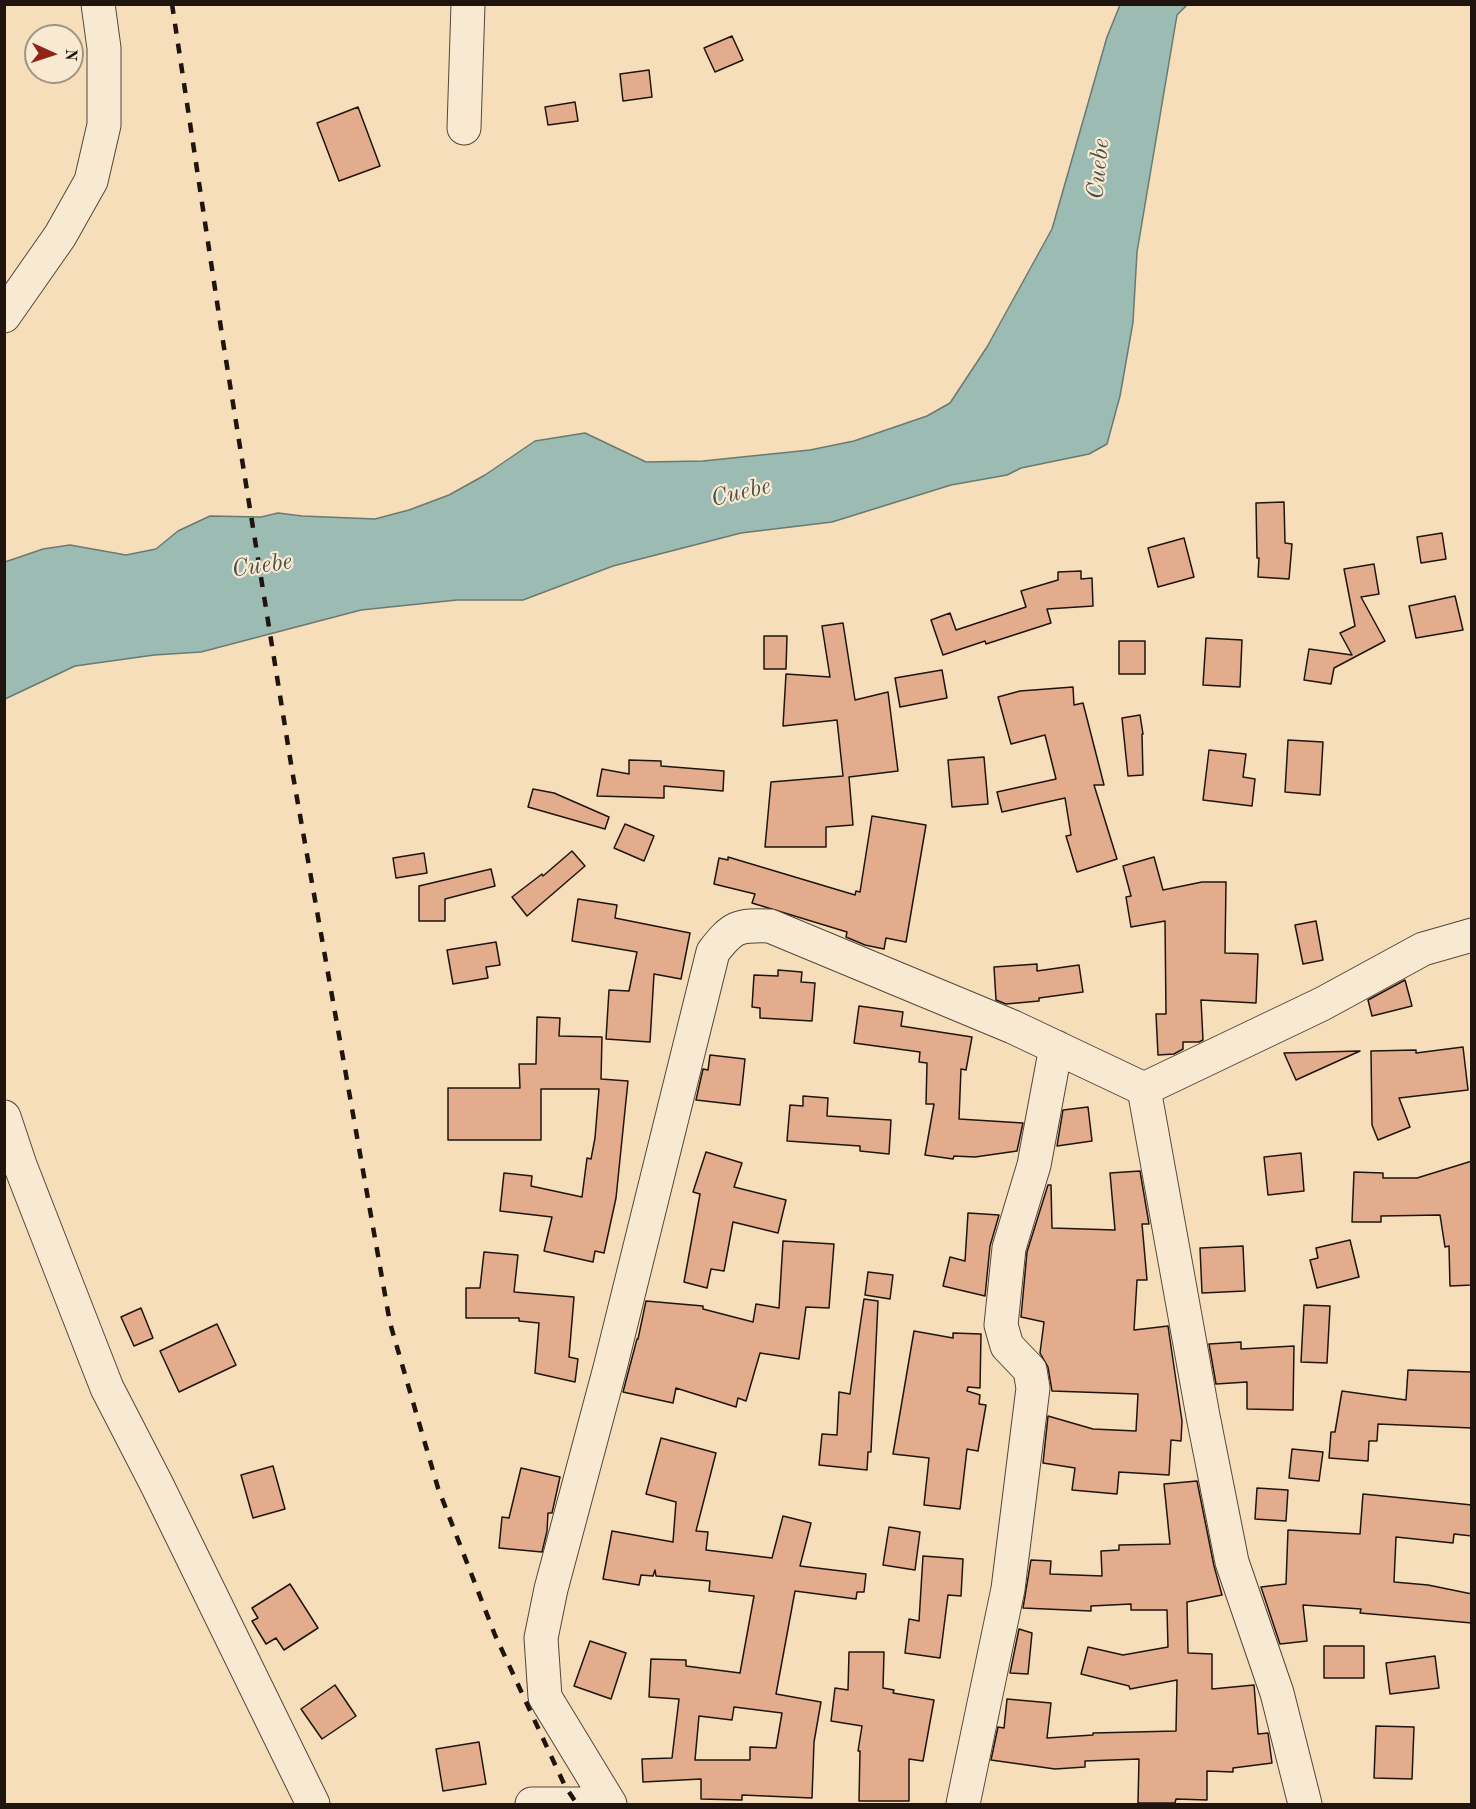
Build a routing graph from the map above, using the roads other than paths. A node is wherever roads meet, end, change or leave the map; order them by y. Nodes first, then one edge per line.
1 (98, 4) edge
2 (468, 4) edge
3 (464, 128) dead end
4 (4, 316) edge
5 (1472, 935) edge
6 (1056, 1047) junction
7 (1144, 1089) junction
8 (4, 1117) edge
9 (312, 1804) edge
10 (538, 1804) edge
11 (600, 1804) edge
12 (610, 1804) edge
13 (963, 1804) edge
14 (1305, 1804) edge

1 - 4 street
2 - 3 street
5 - 7 street
6 - 7 street
6 - 12 street
6 - 13 street
7 - 14 street
8 - 9 street
10 - 11 street

